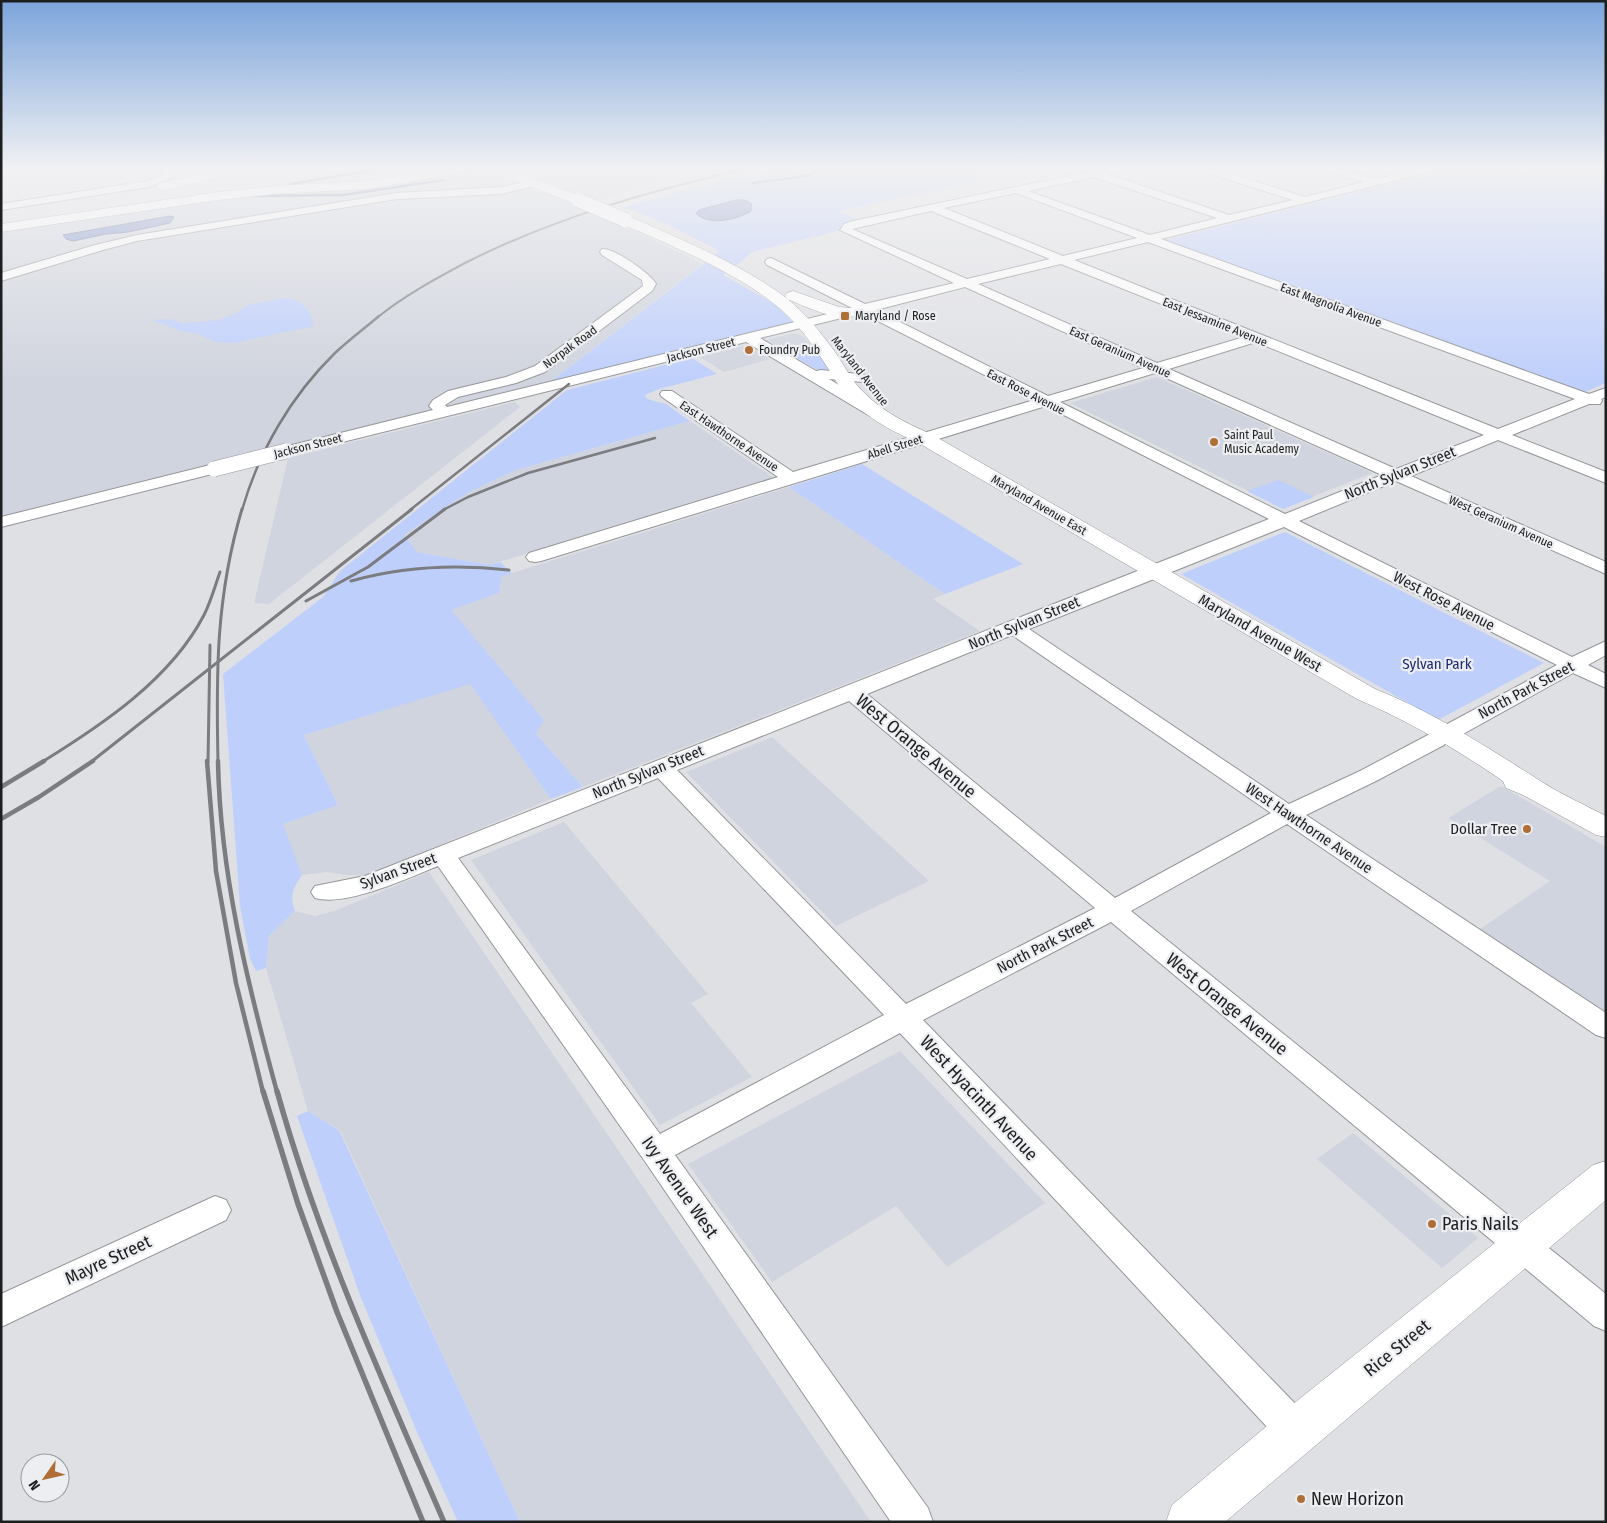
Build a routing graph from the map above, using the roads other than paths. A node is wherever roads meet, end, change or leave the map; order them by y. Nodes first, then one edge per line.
1 (127, 240) edge
2 (675, 240) edge
3 (867, 240) edge
4 (1012, 240) edge
5 (1145, 240) edge
6 (1152, 240) edge
7 (606, 252) dead end
8 (1061, 260) junction
9 (770, 262) dead end
10 (732, 267) junction
11 (1, 277) edge
12 (965, 284) junction
13 (793, 296) junction
14 (859, 310) junction
15 (820, 320) junction
16 (803, 324) junction
17 (750, 338) junction
18 (1256, 338) junction
19 (1156, 368) junction
20 (810, 373) junction
21 (841, 376) junction
22 (863, 378) junction
23 (1606, 392) edge
24 (668, 394) dead end
25 (1589, 399) junction
26 (1046, 402) junction
27 (1606, 405) edge
28 (444, 412) junction
29 (876, 414) junction
30 (1497, 435) junction
31 (924, 438) junction
32 (1396, 475) junction
33 (791, 478) junction
34 (1606, 478) edge
35 (1282, 520) junction
36 (1, 522) edge
37 (536, 558) dead end
38 (1606, 569) edge
39 (1154, 572) junction
40 (1013, 627) junction
41 (1606, 647) edge
42 (1572, 665) junction
43 (1606, 682) edge
44 (850, 691) junction
45 (1441, 737) junction
46 (661, 766) junction
47 (1288, 814) junction
48 (1606, 828) edge
49 (443, 855) junction
50 (324, 892) dead end
51 (1113, 910) junction
52 (903, 1018) junction
53 (1606, 1027) edge
54 (655, 1151) junction
55 (1606, 1177) edge
56 (215, 1210) dead end
57 (1522, 1246) junction
58 (1, 1311) edge
59 (1606, 1315) edge
60 (1296, 1431) junction
61 (914, 1522) edge
62 (1190, 1522) edge

1 - 11 street
2 - 10 main road, Maryland Avenue, bridge
3 - 12 street, East Geranium Avenue
4 - 8 street, East Jessamine Avenue
5 - 8 street, Jackson Street
6 - 25 street, East Magnolia Avenue
7 - 28 street, Norpak Road
8 - 12 street, Jackson Street
8 - 18 street, East Jessamine Avenue
9 - 14 street, East Rose Avenue
10 - 13 main road, Maryland Avenue
10 - 16 main road, Maryland Avenue
12 - 14 street, Jackson Street
12 - 19 street, East Geranium Avenue
13 - 14 main road
13 - 15 main road, Maryland Avenue
14 - 15 street, Jackson Street
14 - 26 street, East Rose Avenue
15 - 16 street, Jackson Street
15 - 22 main road, Maryland Avenue
16 - 17 street, Jackson Street
16 - 21 main road, Maryland Avenue
17 - 20 street
17 - 28 street, Jackson Street
18 - 19 street, Abell Street
18 - 30 street, East Jessamine Avenue
19 - 26 street, Abell Street
19 - 32 street, East Geranium Avenue
20 - 21 street
20 - 29 street
21 - 22 street
21 - 29 main road, Maryland Avenue
22 - 31 main road, Maryland Avenue
23 - 25 street, North Sylvan Street
24 - 33 street, East Hawthorne Avenue
25 - 27 street, East Magnolia Avenue
25 - 30 street, North Sylvan Street
26 - 31 street, Abell Street
26 - 35 street, East Rose Avenue
28 - 36 street, Jackson Street, bridge
29 - 31 main road, Maryland Avenue
30 - 32 street, North Sylvan Street
30 - 34 street, East Jessamine Avenue
31 - 33 street, Abell Street
31 - 39 main road, Maryland Avenue East
32 - 35 street, North Sylvan Street
32 - 38 street, West Geranium Avenue
33 - 37 street, Abell Street
35 - 39 street, North Sylvan Street
35 - 42 street, West Rose Avenue
39 - 40 street, North Sylvan Street
39 - 45 main road, Maryland Avenue West
40 - 44 street, North Sylvan Street
40 - 47 street, West Hawthorne Avenue
41 - 42 street, North Park Street
42 - 43 street, West Rose Avenue
42 - 45 street, North Park Street
44 - 46 street, North Sylvan Street
44 - 51 street, West Orange Avenue
45 - 47 street, North Park Street
45 - 48 main road, Maryland Avenue West
46 - 49 street, North Sylvan Street
46 - 52 street, West Hyacinth Avenue
47 - 51 street, North Park Street
47 - 53 street, West Hawthorne Avenue
49 - 50 street, Sylvan Street
49 - 54 street, Ivy Avenue West
51 - 52 street, North Park Street
51 - 57 street, West Orange Avenue
52 - 54 street, North Park Street
52 - 60 street, West Hyacinth Avenue
54 - 61 street, Ivy Avenue West
55 - 57 main road, Rice Street
56 - 58 street, Mayre Street
57 - 59 street, West Orange Avenue
57 - 60 main road, Rice Street
60 - 62 main road, Rice Street

